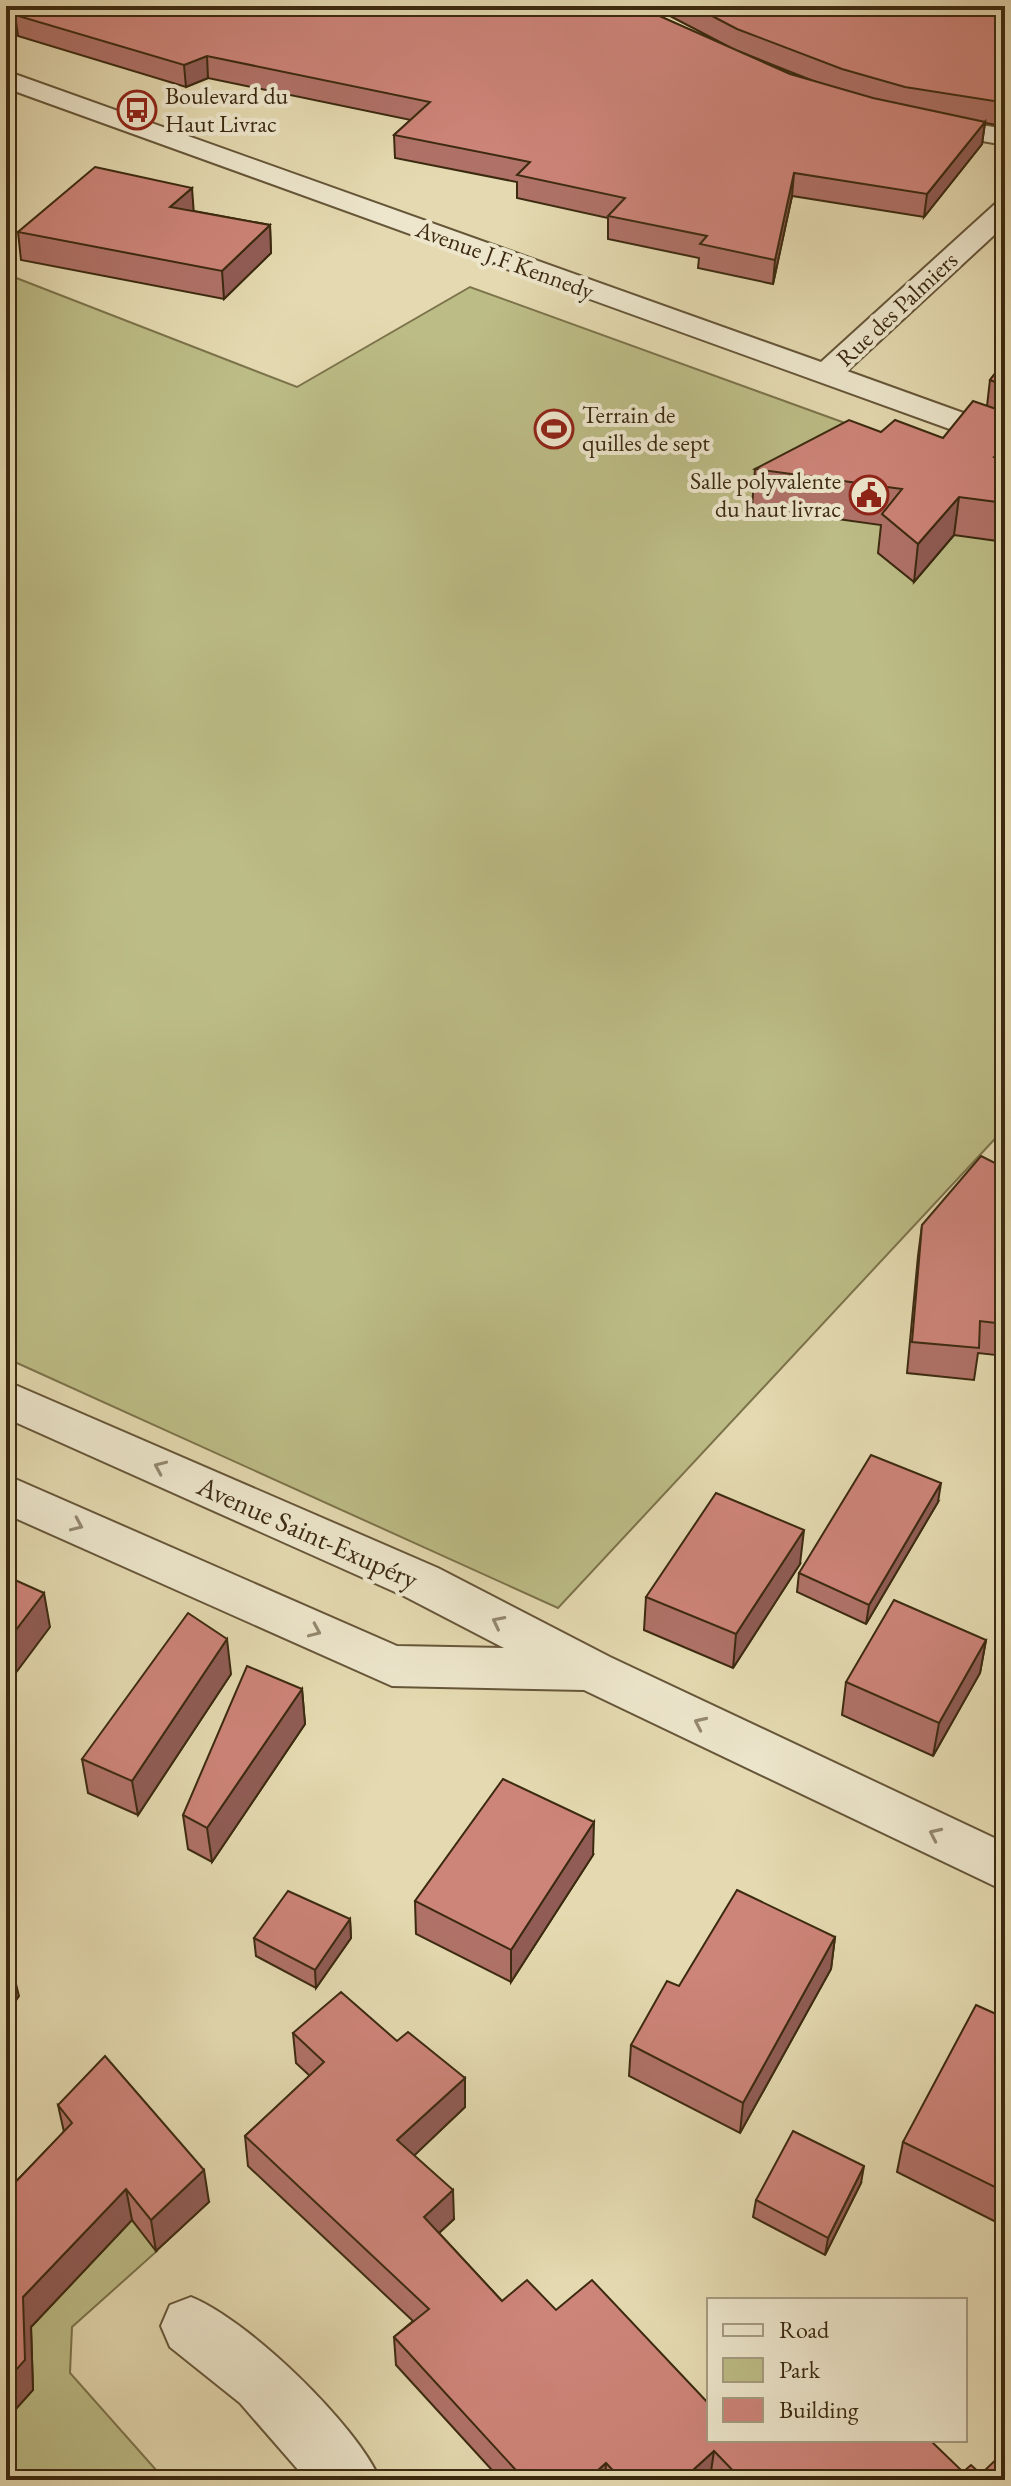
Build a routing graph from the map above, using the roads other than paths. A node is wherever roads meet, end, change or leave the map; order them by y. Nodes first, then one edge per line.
1 (6, 79) edge
2 (902, 120) edge
3 (1005, 137) edge
4 (1005, 210) edge
5 (825, 375) junction
6 (1005, 439) edge
7 (10, 1408) edge
8 (6, 1493) edge
9 (592, 1671) junction
10 (1005, 1868) edge
11 (191, 2326) dead end
12 (349, 2480) edge

1 - 5 street, Avenue J.F Kennedy
2 - 3 street
4 - 5 street, Rue des Palmiers
5 - 6 street, Avenue J.F Kennedy
9 -> 7 street, Avenue Saint-Exupéry
8 -> 9 street, Avenue Saint-Exupéry
10 -> 9 street, Avenue Saint-Exupéry
11 - 12 street

